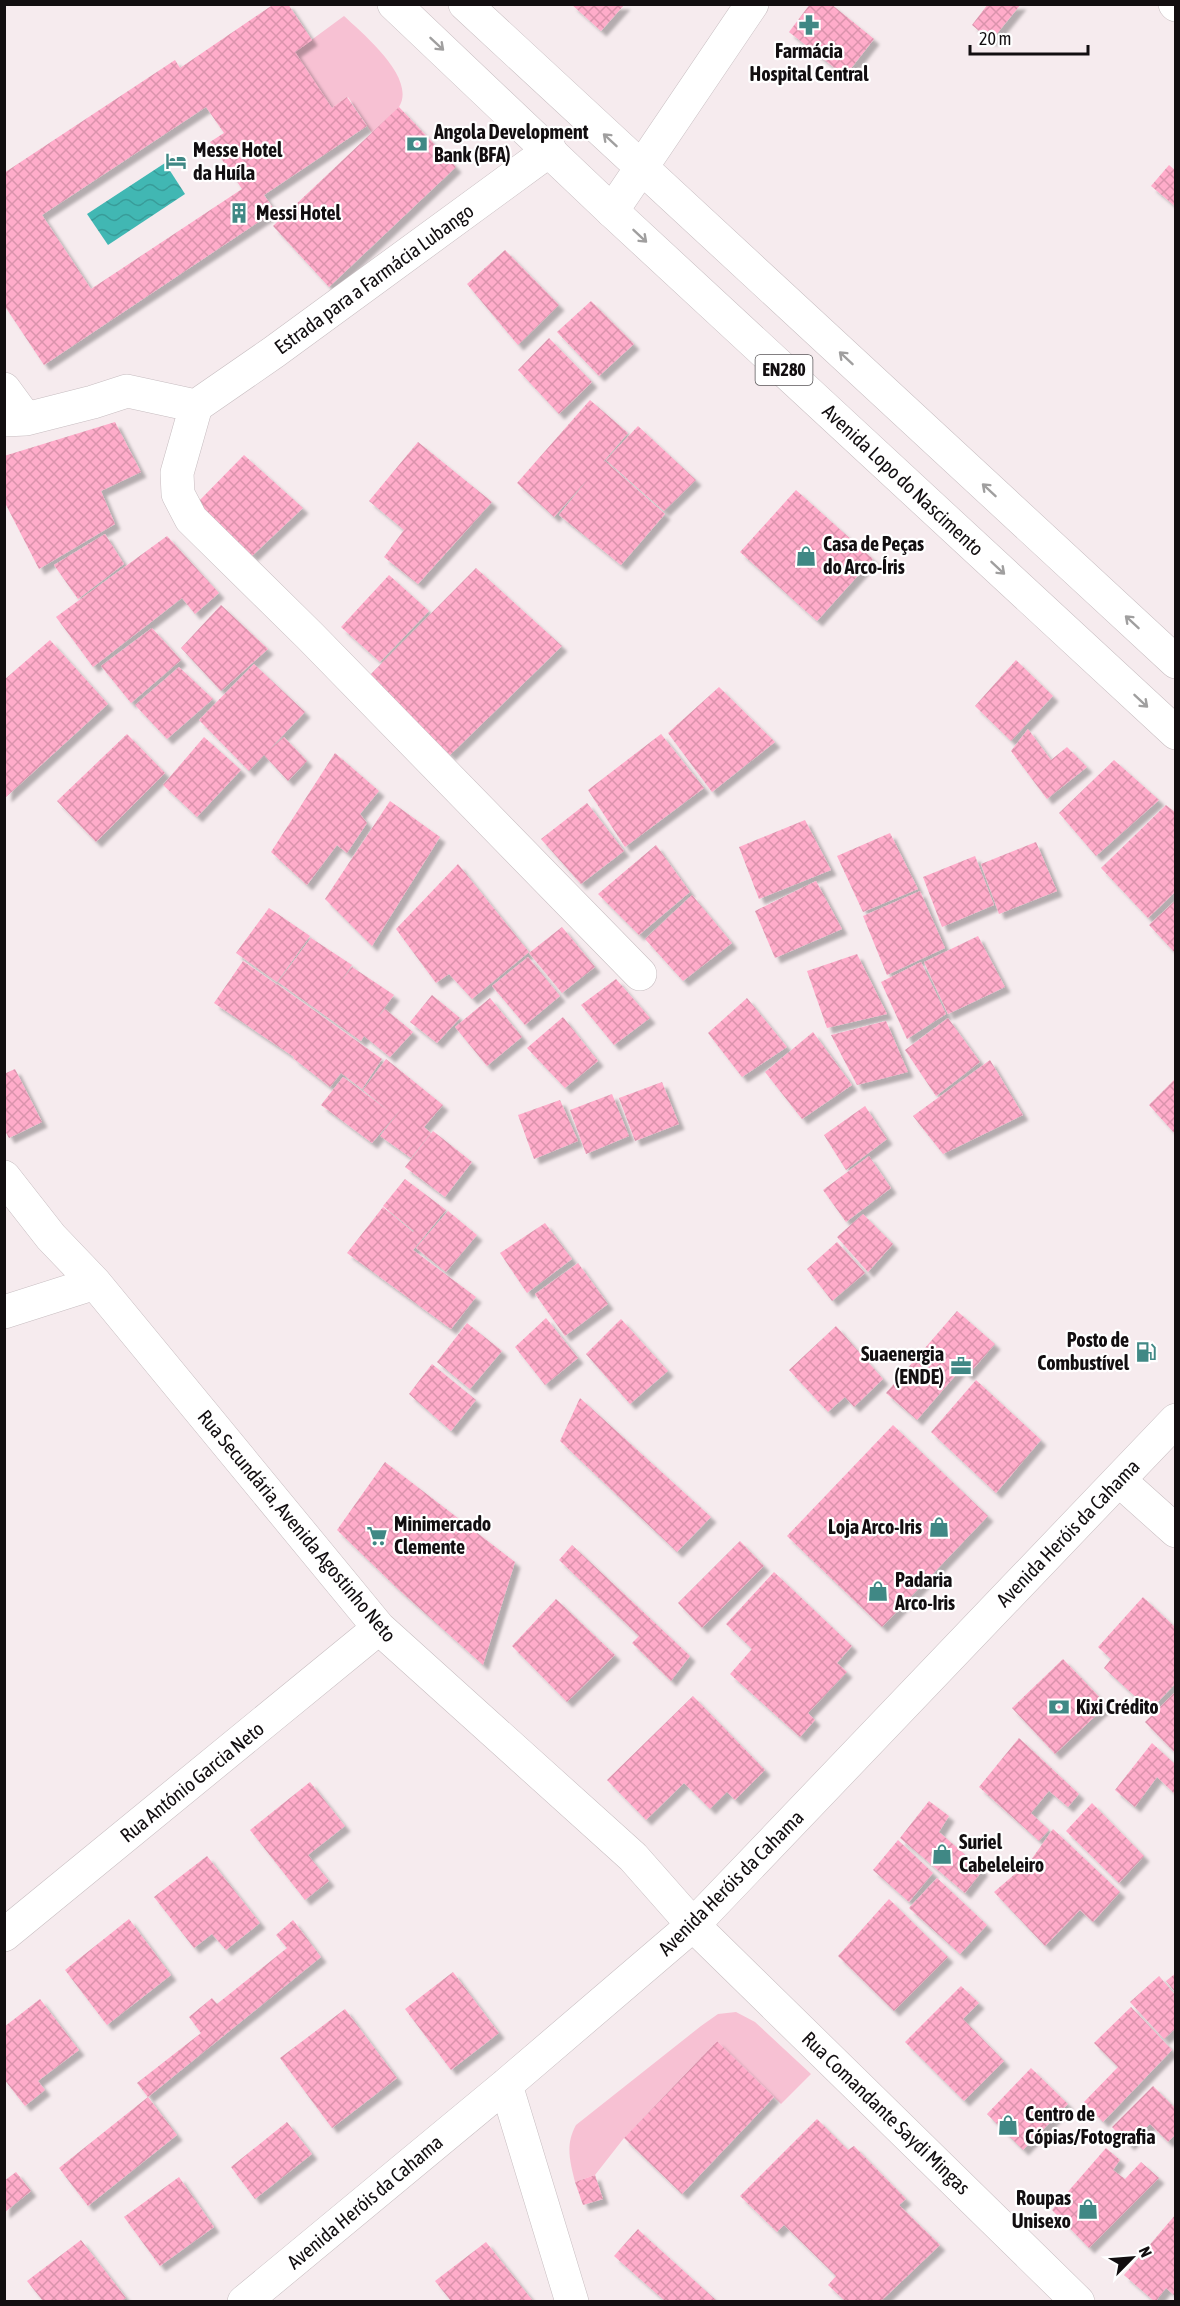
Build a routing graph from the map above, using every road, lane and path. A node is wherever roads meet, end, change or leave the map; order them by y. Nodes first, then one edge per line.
1 (394, 4) edge
2 (465, 4) edge
3 (752, 4) edge
4 (550, 150) junction
5 (640, 168) junction
6 (612, 211) junction
7 (4, 389) edge
8 (196, 406) junction
9 (16, 419) edge
10 (1176, 662) edge
11 (1176, 733) edge
12 (640, 974) dead end
13 (4, 1177) edge
14 (94, 1283) junction
15 (4, 1312) edge
16 (1176, 1420) edge
17 (1119, 1480) junction
18 (1176, 1531) edge
19 (379, 1628) junction
20 (693, 1925) junction
21 (4, 1935) edge
22 (506, 2085) junction
23 (244, 2301) edge
24 (572, 2301) edge
25 (1078, 2301) edge

1 -> 4 street, Avenida Lopo do Nascimento / EN280
5 -> 2 street, EN280
3 - 5 street
4 - 6 street, Avenida Lopo do Nascimento / EN280
4 - 8 street, Estrada para a Farmácia Lubango
5 - 6 street
10 -> 5 street, EN280
6 -> 11 street, Avenida Lopo do Nascimento / EN280
7 - 9 street
8 - 9 street
8 - 12 street
13 - 14 street, Rua Secundária, Avenida Agostinho Neto
14 - 15 street
14 - 19 street, Rua Secundária, Avenida Agostinho Neto
16 - 17 street, Avenida Heróis da Cahama
17 - 18 street
17 - 20 street, Avenida Heróis da Cahama
19 - 20 street, Rua Secundária, Avenida Agostinho Neto
19 - 21 street, Rua António Garcia Neto
20 - 22 street, Avenida Heróis da Cahama
20 - 25 street, Rua Comandante Saydi Mingas
22 - 23 street, Avenida Heróis da Cahama
22 - 24 street

